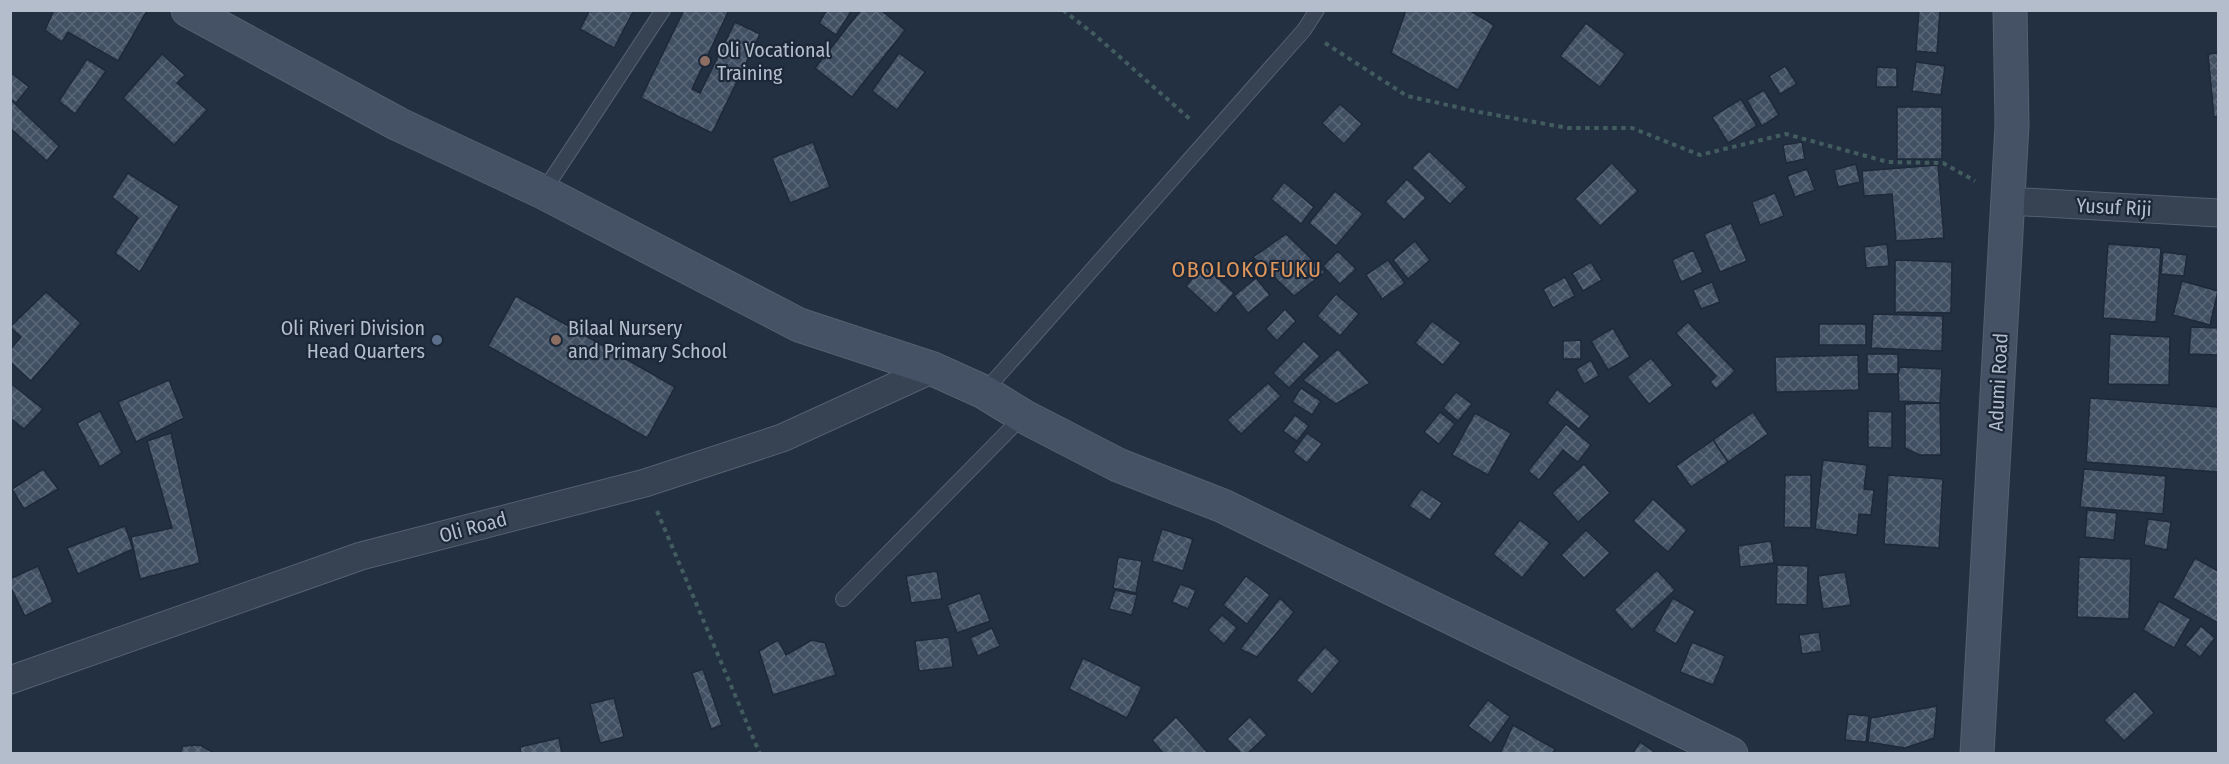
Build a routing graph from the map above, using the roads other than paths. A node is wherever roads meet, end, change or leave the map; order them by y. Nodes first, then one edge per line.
1 (188, 10) edge
2 (663, 10) edge
3 (1317, 10) edge
4 (2010, 10) edge
5 (543, 192) junction
6 (2008, 201) junction
7 (2218, 213) edge
8 (933, 369) junction
9 (984, 392) junction
10 (1023, 416) junction
11 (843, 599) dead end
12 (10, 680) edge
13 (1731, 753) edge
14 (1977, 753) edge

1 - 5 street
2 - 5 lane
3 - 9 lane
4 - 6 street, Adumi Road
5 - 8 street
6 - 7 street, Yusuf Riji
6 - 14 street, Adumi Road
8 - 9 street
8 - 12 street, Oli Road
9 - 10 street
10 - 11 lane
10 - 13 street

